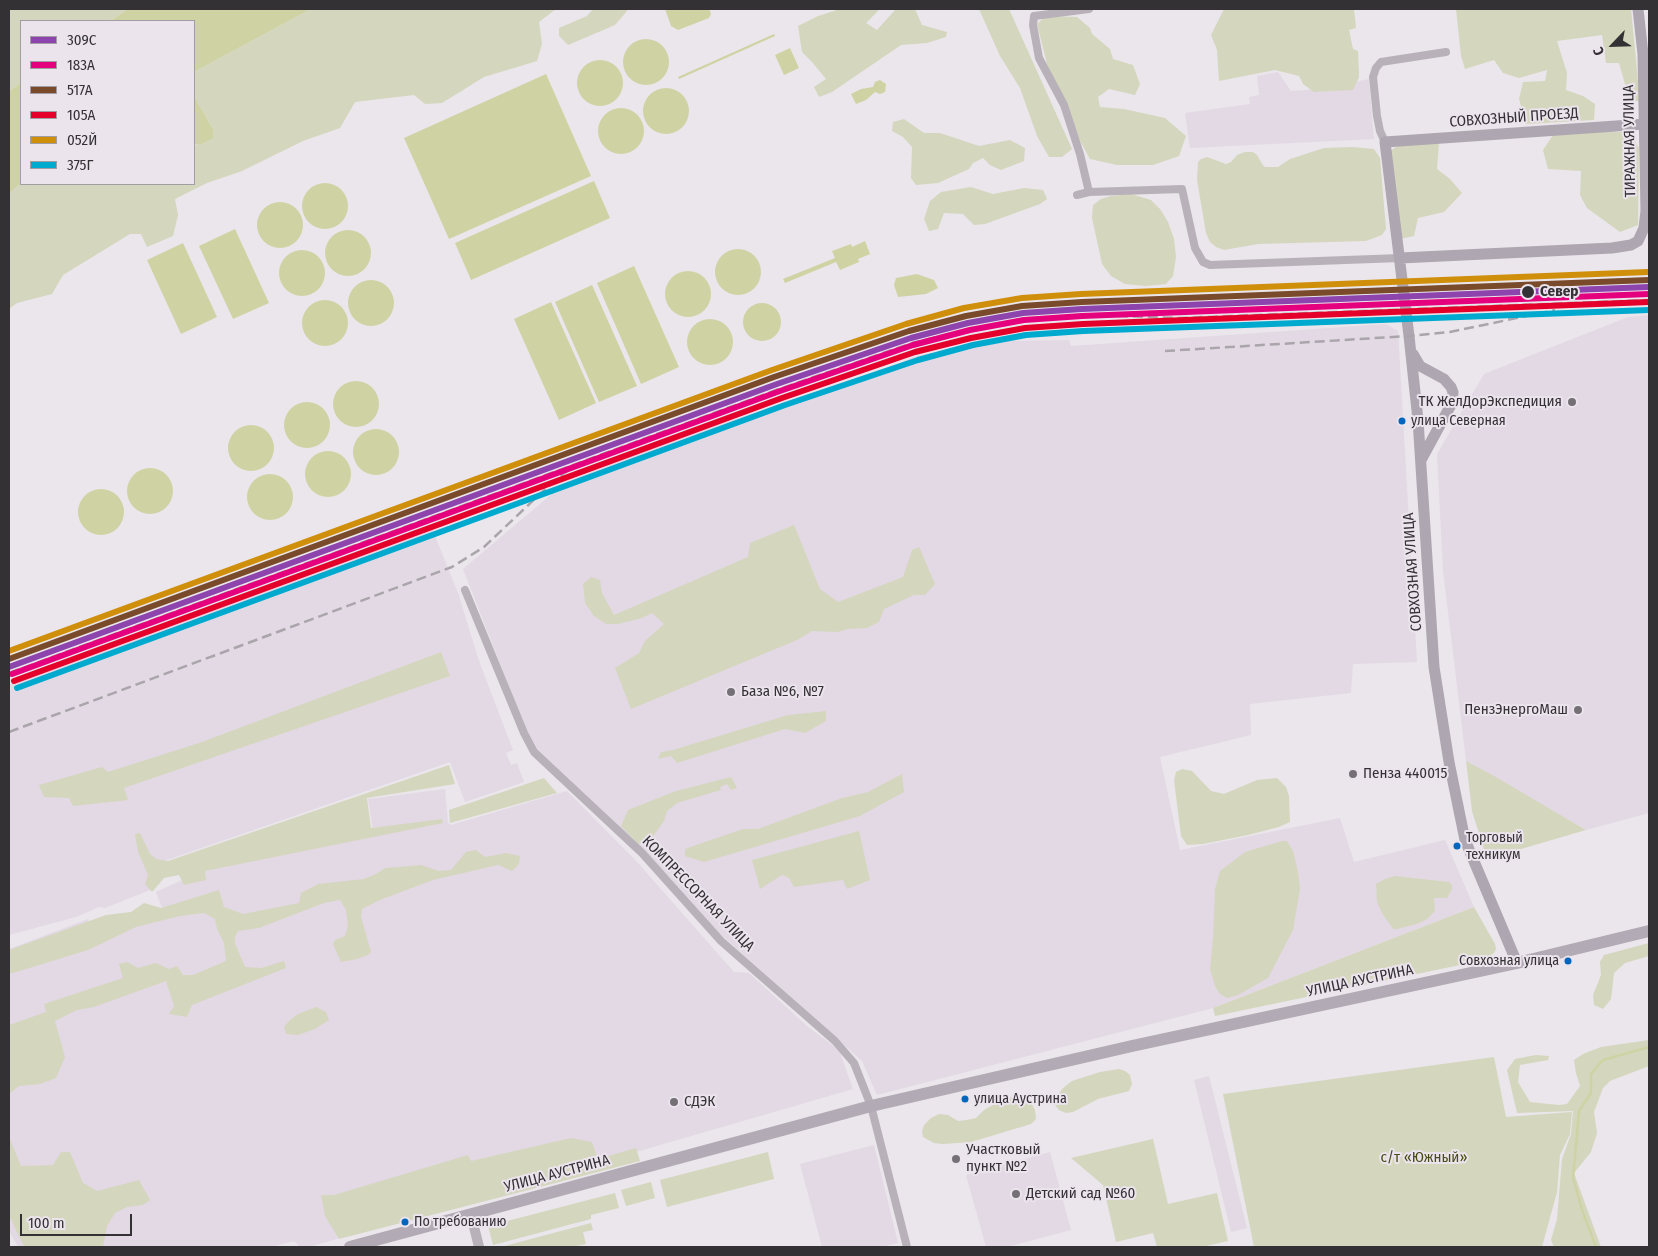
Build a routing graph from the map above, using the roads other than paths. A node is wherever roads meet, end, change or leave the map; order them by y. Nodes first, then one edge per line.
1 (1089, 9) edge
2 (1638, 9) edge
3 (1446, 52) dead end
4 (1645, 124) junction
5 (1385, 142) junction
6 (1089, 192) junction
7 (1077, 195) dead end
8 (1400, 258) junction
9 (1411, 350) junction
10 (1437, 376) junction
11 (1415, 391) junction
12 (1421, 460) junction
13 (466, 590) dead end
14 (1649, 931) edge
15 (1518, 963) junction
16 (871, 1106) junction
17 (471, 1215) junction
18 (350, 1247) edge
19 (479, 1247) edge
20 (907, 1247) edge

1 - 6 street
2 - 4 main road, ТИРАЖНАЯ УЛИЦА
3 - 5 street
4 - 5 main road, СОВХОЗНЫЙ ПРОЕЗД
4 - 8 main road, ТИРАЖНАЯ УЛИЦА
5 - 8 main road, СОВХОЗНАЯ УЛИЦА
6 - 7 street
6 - 8 street
8 - 9 main road, СОВХОЗНАЯ УЛИЦА
9 - 10 main road
9 - 11 main road, СОВХОЗНАЯ УЛИЦА
10 - 11 main road
10 - 12 main road
11 - 12 main road, СОВХОЗНАЯ УЛИЦА
12 - 15 main road, СОВХОЗНАЯ УЛИЦА
13 - 16 street, КОМПРЕССОРНАЯ УЛИЦА
14 - 15 main road, УЛИЦА АУСТРИНА
15 - 16 main road, УЛИЦА АУСТРИНА
16 - 17 main road, УЛИЦА АУСТРИНА
16 - 20 street, КОМПРЕССОРНАЯ УЛИЦА
17 - 18 main road, УЛИЦА АУСТРИНА
17 - 19 street

